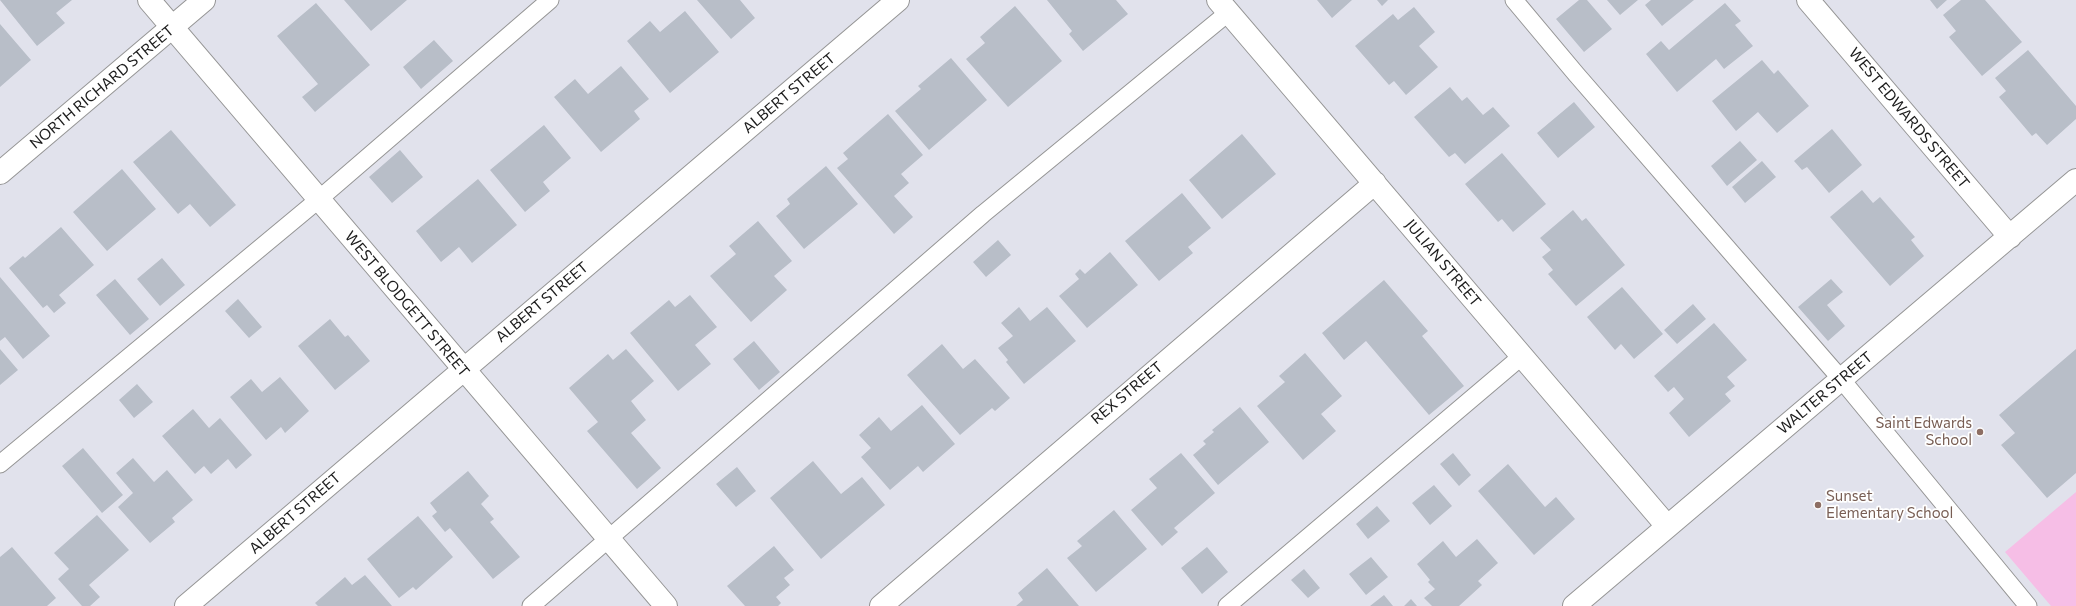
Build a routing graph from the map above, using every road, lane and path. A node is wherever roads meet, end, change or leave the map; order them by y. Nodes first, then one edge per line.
1 (149, 0) edge
2 (204, 0) edge
3 (550, 0) edge
4 (898, 0) edge
5 (1514, 0) edge
6 (1808, 0) edge
7 (1224, 6) edge
8 (172, 27) junction
9 (0, 173) edge
10 (2076, 180) edge
11 (1375, 183) junction
12 (318, 200) junction
13 (2010, 236) junction
14 (1522, 356) junction
15 (463, 369) junction
16 (1841, 379) junction
17 (0, 464) edge
18 (1667, 526) junction
19 (609, 540) junction
20 (186, 606) edge
21 (532, 606) edge
22 (666, 606) edge
23 (881, 606) edge
24 (1227, 606) edge
25 (1574, 606) edge
26 (2028, 606) edge

1 - 8 street, WEST BLODGETT STREET
2 - 8 street, NORTH RICHARD STREET
3 - 12 lane
4 - 15 street, ALBERT STREET
5 - 16 lane
6 - 13 street, WEST EDWARDS STREET
7 - 11 street, JULIAN STREET
7 - 19 lane
8 - 9 street, NORTH RICHARD STREET
8 - 12 street, WEST BLODGETT STREET
10 - 13 street, WALTER STREET
11 - 14 street, JULIAN STREET
11 - 23 street, REX STREET
12 - 15 street, WEST BLODGETT STREET
12 - 17 lane
13 - 16 street, WALTER STREET
14 - 18 street, JULIAN STREET
14 - 24 lane
15 - 19 street, WEST BLODGETT STREET
15 - 20 street, ALBERT STREET
16 - 18 street, WALTER STREET
16 - 26 lane
18 - 25 street, WALTER STREET
19 - 21 lane
19 - 22 street, WEST BLODGETT STREET

